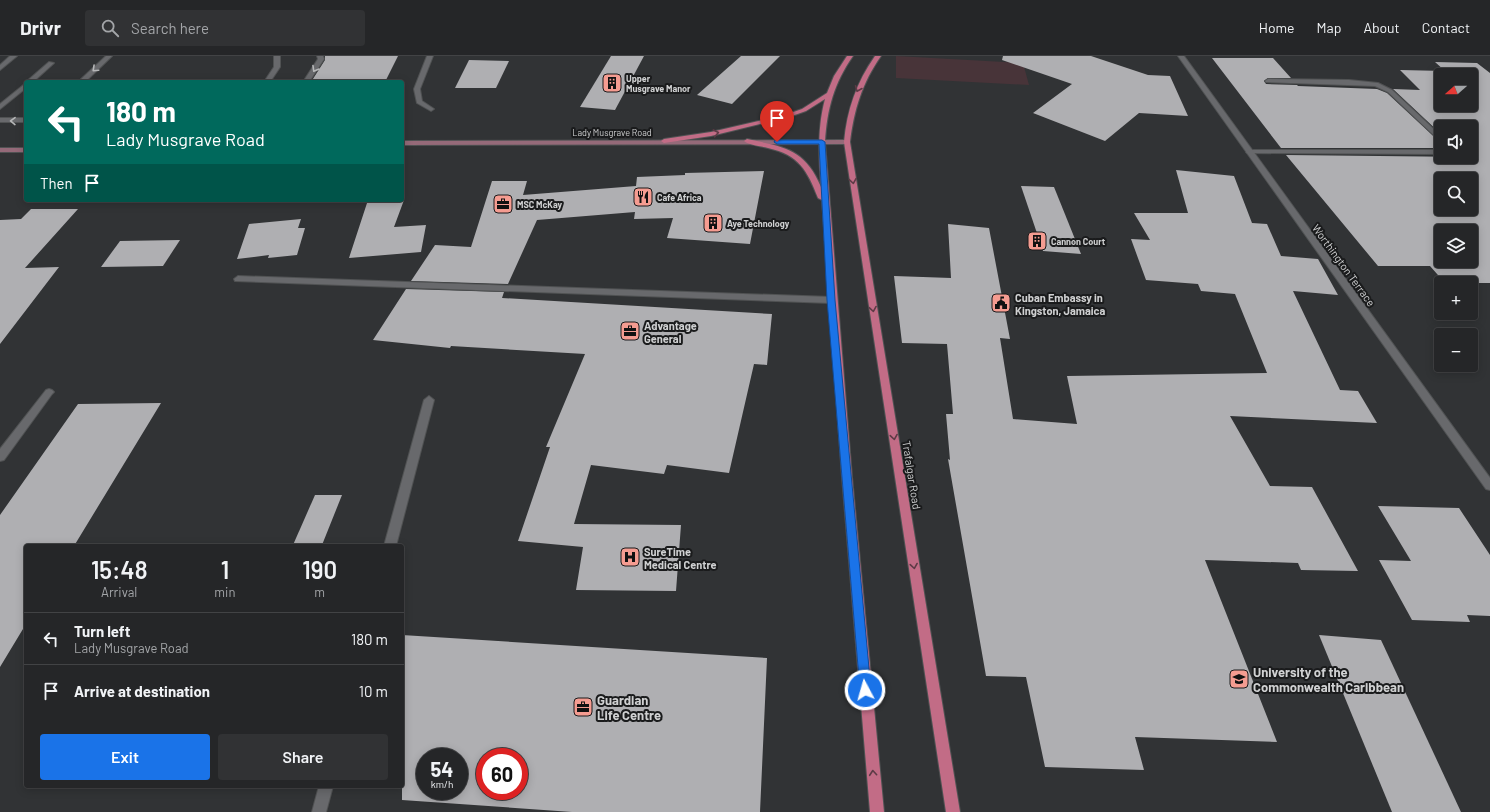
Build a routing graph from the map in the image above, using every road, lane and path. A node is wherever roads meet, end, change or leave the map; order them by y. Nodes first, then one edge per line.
1 (14, 56) edge
2 (108, 56) edge
3 (277, 56) edge
4 (320, 56) edge
5 (430, 56) edge
6 (850, 56) edge
7 (878, 56) edge
8 (1181, 56) edge
9 (51, 63) dead end
10 (0, 68) edge
11 (31, 80) edge
12 (83, 80) edge
13 (269, 80) edge
14 (307, 80) edge
15 (1268, 81) dead end
16 (24, 87) edge
17 (828, 95) junction
18 (0, 107) edge
19 (431, 109) dead end
20 (0, 120) edge
21 (24, 120) edge
22 (1434, 133) edge
23 (664, 141) junction
24 (747, 141) junction
25 (822, 142) junction
26 (847, 142) junction
27 (404, 143) edge
28 (0, 150) edge
29 (24, 150) edge
30 (1250, 152) junction
31 (1434, 153) edge
32 (826, 210) junction
33 (238, 279) dead end
34 (831, 300) junction
35 (49, 392) dead end
36 (430, 400) dead end
37 (0, 457) edge
38 (1490, 486) edge
39 (391, 544) edge
40 (325, 788) edge
41 (319, 812) edge
42 (877, 812) edge
43 (953, 812) edge

1 - 10 street
2 -> 12 street
3 - 13 street
4 -> 14 street
5 - 19 street
6 - 17 main road
7 -> 26 main road
8 - 30 street, Worthington Terrace
9 - 11 street
15 - 22 street
16 - 18 street
23 -> 17 main road
17 - 25 main road
21 -> 20 street
23 - 24 main road, Lady Musgrave Road
23 - 27 main road, Lady Musgrave Road
24 - 25 main road, Lady Musgrave Road
24 - 32 main road
25 - 26 main road, Lady Musgrave Road
25 - 32 main road
26 -> 43 main road, Trafalgar Road
28 - 29 main road
30 - 31 street
30 - 38 street, Worthington Terrace
32 - 34 main road
33 - 34 street
42 -> 34 main road
35 - 37 street
36 - 39 street
40 - 41 street

